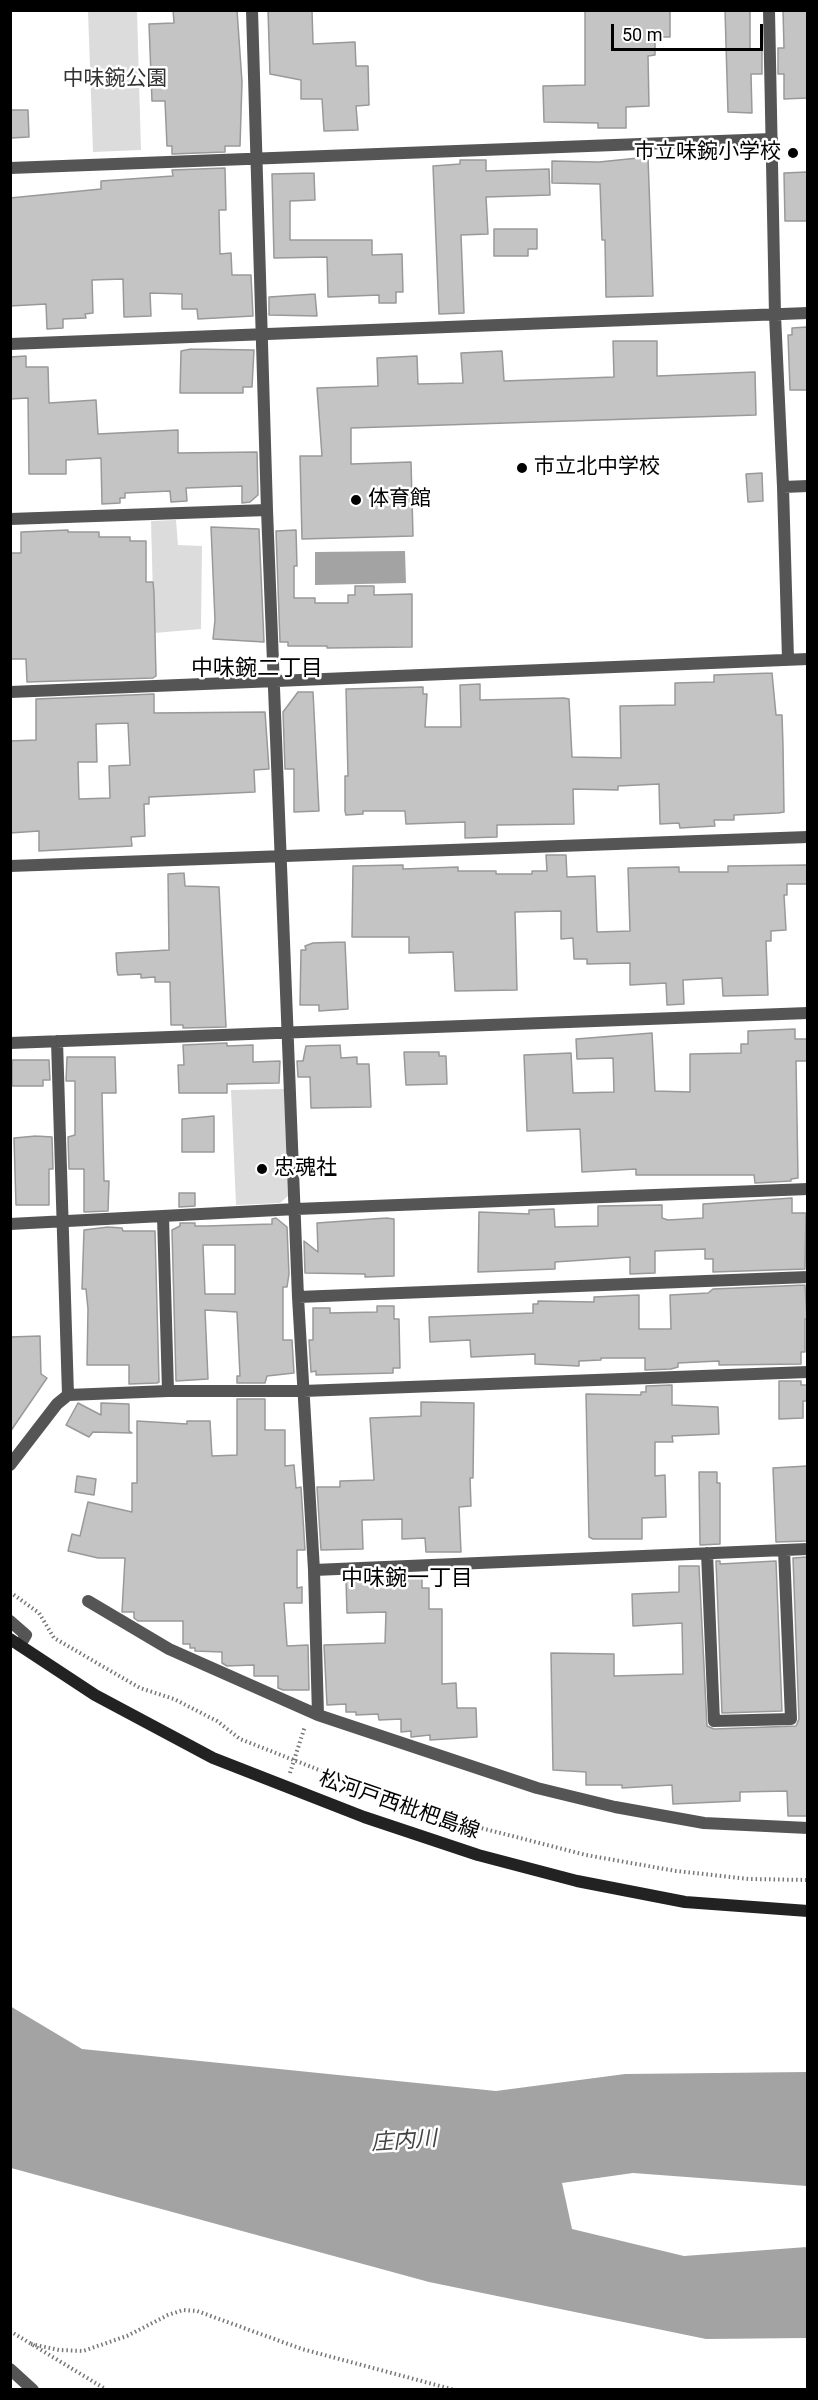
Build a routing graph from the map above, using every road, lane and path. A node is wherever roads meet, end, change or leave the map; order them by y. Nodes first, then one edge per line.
1 (252, 10) edge
2 (770, 10) edge
3 (772, 139) junction
4 (256, 159) junction
5 (10, 168) edge
6 (807, 313) edge
7 (774, 315) junction
8 (262, 335) junction
9 (10, 344) edge
10 (807, 486) edge
11 (783, 487) junction
12 (267, 510) junction
13 (10, 519) edge
14 (788, 659) junction
15 (807, 659) edge
16 (275, 682) junction
17 (10, 692) edge
18 (807, 837) edge
19 (282, 856) junction
20 (10, 867) edge
21 (807, 1013) edge
22 (290, 1031) junction
23 (57, 1041) junction
24 (10, 1043) edge
25 (807, 1189) edge
26 (296, 1209) junction
27 (163, 1216) junction
28 (61, 1222) junction
29 (10, 1224) edge
30 (807, 1278) edge
31 (298, 1297) junction
32 (807, 1372) edge
33 (168, 1391) junction
34 (303, 1391) junction
35 (68, 1395) junction
36 (10, 1465) edge
37 (807, 1549) edge
38 (784, 1550) junction
39 (707, 1553) junction
40 (314, 1570) junction
41 (10, 1592) edge
42 (88, 1601) dead end
43 (10, 1621) edge
44 (15, 1642) edge
45 (314, 1713) junction
46 (294, 1758) junction
47 (285, 1786) junction
48 (807, 1828) edge
49 (807, 1880) edge
50 (807, 1911) edge
51 (10, 2331) edge
52 (31, 2344) junction
53 (10, 2369) edge
54 (33, 2390) edge
55 (107, 2390) edge
56 (455, 2390) edge

1 - 4 street
2 - 3 street
3 - 4 street
3 - 7 street
4 - 5 street
4 - 8 street
6 - 7 street
7 - 8 street
7 - 11 street
8 - 9 street
8 - 12 street
10 - 11 street
11 - 14 street
12 - 13 street
12 - 16 street
14 - 15 street
14 - 16 street
16 - 17 street
16 - 19 street
18 - 19 street
19 - 20 street
19 - 22 street
21 - 22 street
22 - 23 street
22 - 26 street
23 - 24 street
23 - 28 street
25 - 26 street
26 - 27 street
26 - 31 street
27 - 28 street
27 - 33 street
28 - 29 street
28 - 35 street
30 - 31 street
31 - 34 street
32 - 34 street
33 - 34 street
33 - 35 street
34 - 40 street
35 - 36 street
37 - 38 street
38 - 39 street
38 - 39 street
39 - 40 street
40 - 45 street
41 - 46 path
42 - 45 street
43 - 44 street
44 - 47 main road, 松河戸西枇杷島線
45 - 46 path
45 - 48 street
46 - 47 path
46 - 49 path
47 - 50 main road, 松河戸西枇杷島線
51 - 52 path
52 - 55 path
52 - 56 path
53 - 54 street

